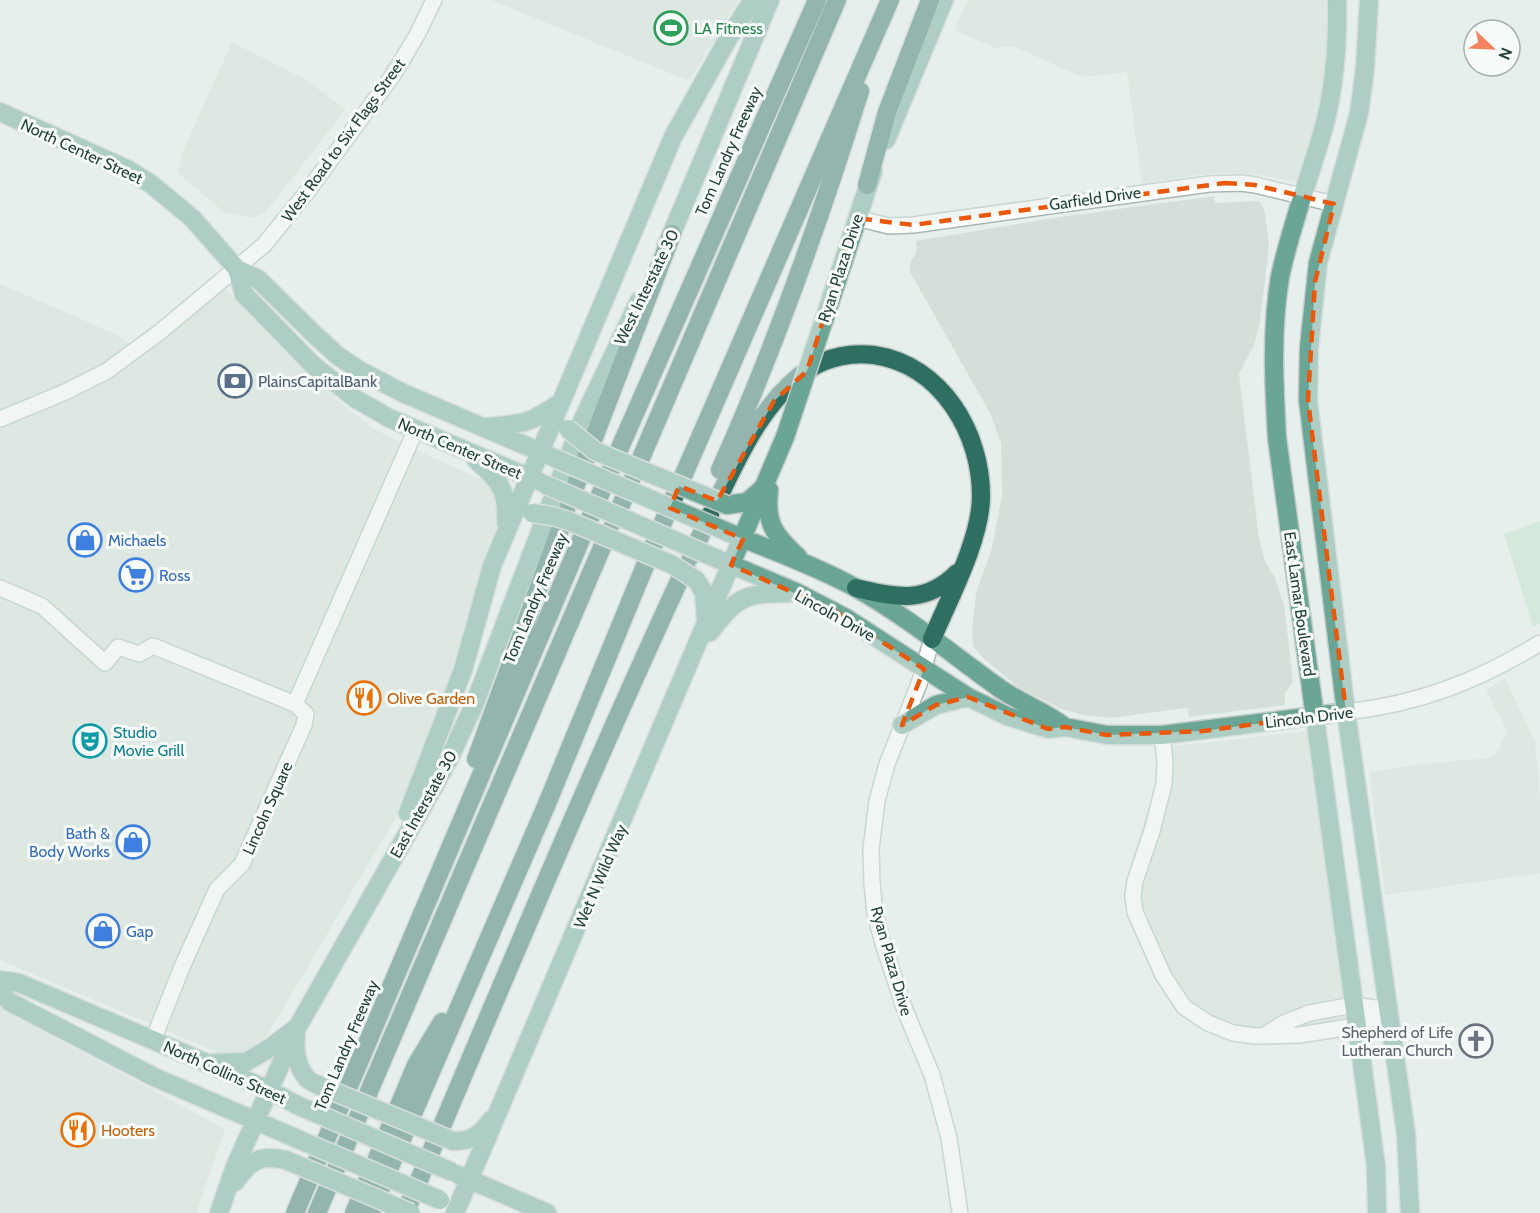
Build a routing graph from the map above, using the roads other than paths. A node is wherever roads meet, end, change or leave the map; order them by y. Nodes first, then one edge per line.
1 (434, 0) edge
2 (753, 0) edge
3 (770, 0) edge
4 (817, 0) edge
5 (837, 0) edge
6 (930, 0) edge
7 (944, 0) edge
8 (1337, 0) edge
9 (1369, 0) edge
10 (888, 4) edge
11 (0, 112) edge
12 (867, 185) junction
13 (1301, 196) junction
14 (1334, 204) junction
15 (856, 218) junction
16 (672, 234) junction
17 (237, 269) junction
18 (563, 400) junction
19 (0, 419) edge
20 (484, 428) junction
21 (416, 429) junction
22 (463, 449) junction
23 (552, 461) junction
24 (768, 480) junction
25 (536, 481) junction
26 (713, 511) junction
27 (507, 528) junction
28 (743, 539) junction
29 (690, 562) junction
30 (731, 565) junction
31 (808, 566) junction
32 (961, 570) junction
33 (0, 588) edge
34 (856, 588) junction
35 (798, 593) junction
36 (706, 625) junction
37 (932, 639) junction
38 (1540, 643) edge
39 (694, 653) junction
40 (924, 669) junction
41 (968, 698) junction
42 (295, 704) junction
43 (1346, 712) junction
44 (1315, 716) junction
45 (902, 725) junction
46 (1065, 727) junction
47 (1162, 735) junction
48 (381, 879) junction
49 (0, 980) edge
50 (394, 982) junction
51 (467, 989) junction
52 (0, 992) edge
53 (1354, 1005) junction
54 (1389, 1010) junction
55 (1356, 1026) junction
56 (297, 1028) junction
57 (1265, 1035) junction
58 (153, 1040) junction
59 (208, 1064) junction
60 (269, 1090) junction
61 (503, 1103) junction
62 (255, 1120) junction
63 (470, 1180) junction
64 (226, 1193) junction
65 (460, 1211) edge
66 (219, 1213) edge
67 (295, 1213) edge
68 (316, 1213) edge
69 (354, 1213) edge
70 (370, 1213) edge
71 (408, 1213) edge
72 (547, 1213) edge
73 (960, 1213) edge
74 (1377, 1213) edge
75 (1410, 1213) edge

1 - 17 street, West Road to Six Flags Street
2 - 18 main road
3 - 16 main road, West Interstate 30
4 - 50 highway, Tom Landry Freeway
5 - 68 highway
6 - 12 highway
7 - 12 main road, Ryan Plaza Drive
8 - 13 main road, East Lamar Boulevard
9 - 14 main road, East Lamar Boulevard
10 - 26 highway
10 - 51 highway
11 - 17 main road, North Center Street
12 - 15 main road, Ryan Plaza Drive
13 - 14 street, Garfield Drive
13 - 15 street, Garfield Drive
13 - 44 main road, East Lamar Boulevard
14 - 43 main road, East Lamar Boulevard
15 - 24 main road, Ryan Plaza Drive, bridge
16 - 23 main road, West Interstate 30
16 - 50 highway
17 - 19 street, West Road to Six Flags Street
17 - 20 main road, North Center Street
17 - 21 main road, North Center Street
18 - 20 main road
18 - 23 main road
18 - 26 main road, bridge
20 - 23 main road, North Center Street
21 - 22 main road, North Center Street
21 - 42 street
22 - 25 main road, North Center Street
22 - 27 main road
23 - 25 main road
23 - 26 main road, North Center Street, bridge
23 - 48 main road, East Interstate 30
24 - 26 main road
24 - 28 main road, Ryan Plaza Drive
24 - 31 main road
25 - 27 main road
25 - 29 main road, North Center Street, bridge
26 - 28 main road, North Center Street
26 - 29 highway
26 - 32 highway
27 - 29 main road, bridge
27 - 48 main road
28 - 30 main road, Wet N Wild Way
28 - 31 main road, Lincoln Drive
29 - 30 main road, North Center Street
29 - 36 main road
29 - 71 highway
30 - 35 main road, Lincoln Drive
30 - 36 main road, Wet N Wild Way
31 - 34 main road, Lincoln Drive
32 - 34 highway
32 - 37 highway
33 - 42 street
34 - 37 main road, Lincoln Drive
35 - 39 main road
35 - 40 main road, Lincoln Drive
36 - 39 main road, Wet N Wild Way
37 - 40 street, Ryan Plaza Drive
37 - 46 main road, Lincoln Drive
38 - 43 street, Lincoln Drive
39 - 61 main road, Wet N Wild Way
40 - 41 main road, Lincoln Drive
40 - 45 street, Ryan Plaza Drive
41 - 45 main road
41 - 46 main road, Lincoln Drive
42 - 58 street, Lincoln Square
43 - 44 main road, Lincoln Drive
43 - 54 main road, East Lamar Boulevard
44 - 47 main road, Lincoln Drive
44 - 53 main road, East Lamar Boulevard
45 - 73 street, Ryan Plaza Drive
46 - 47 main road, Lincoln Drive
47 - 57 street
48 - 56 main road, East Interstate 30
49 - 58 main road, North Collins Street
50 - 67 highway, Tom Landry Freeway
51 - 69 highway
51 - 70 highway
52 - 62 main road, North Collins Street
53 - 54 street
53 - 55 main road, East Lamar Boulevard
53 - 57 street
54 - 55 street
54 - 75 main road, East Lamar Boulevard
55 - 57 street
55 - 74 main road, East Lamar Boulevard
56 - 59 main road
56 - 60 main road, East Interstate 30
56 - 61 main road, bridge
58 - 59 main road, North Collins Street
59 - 60 main road, North Collins Street
60 - 62 main road, East Interstate 30
60 - 63 main road, North Collins Street, bridge
61 - 63 main road, Wet N Wild Way
62 - 64 main road, East Interstate 30
62 - 65 main road, North Collins Street, bridge
63 - 65 main road, Wet N Wild Way
63 - 72 main road, North Collins Street
64 - 66 main road, East Interstate 30
64 - 71 main road, bridge

